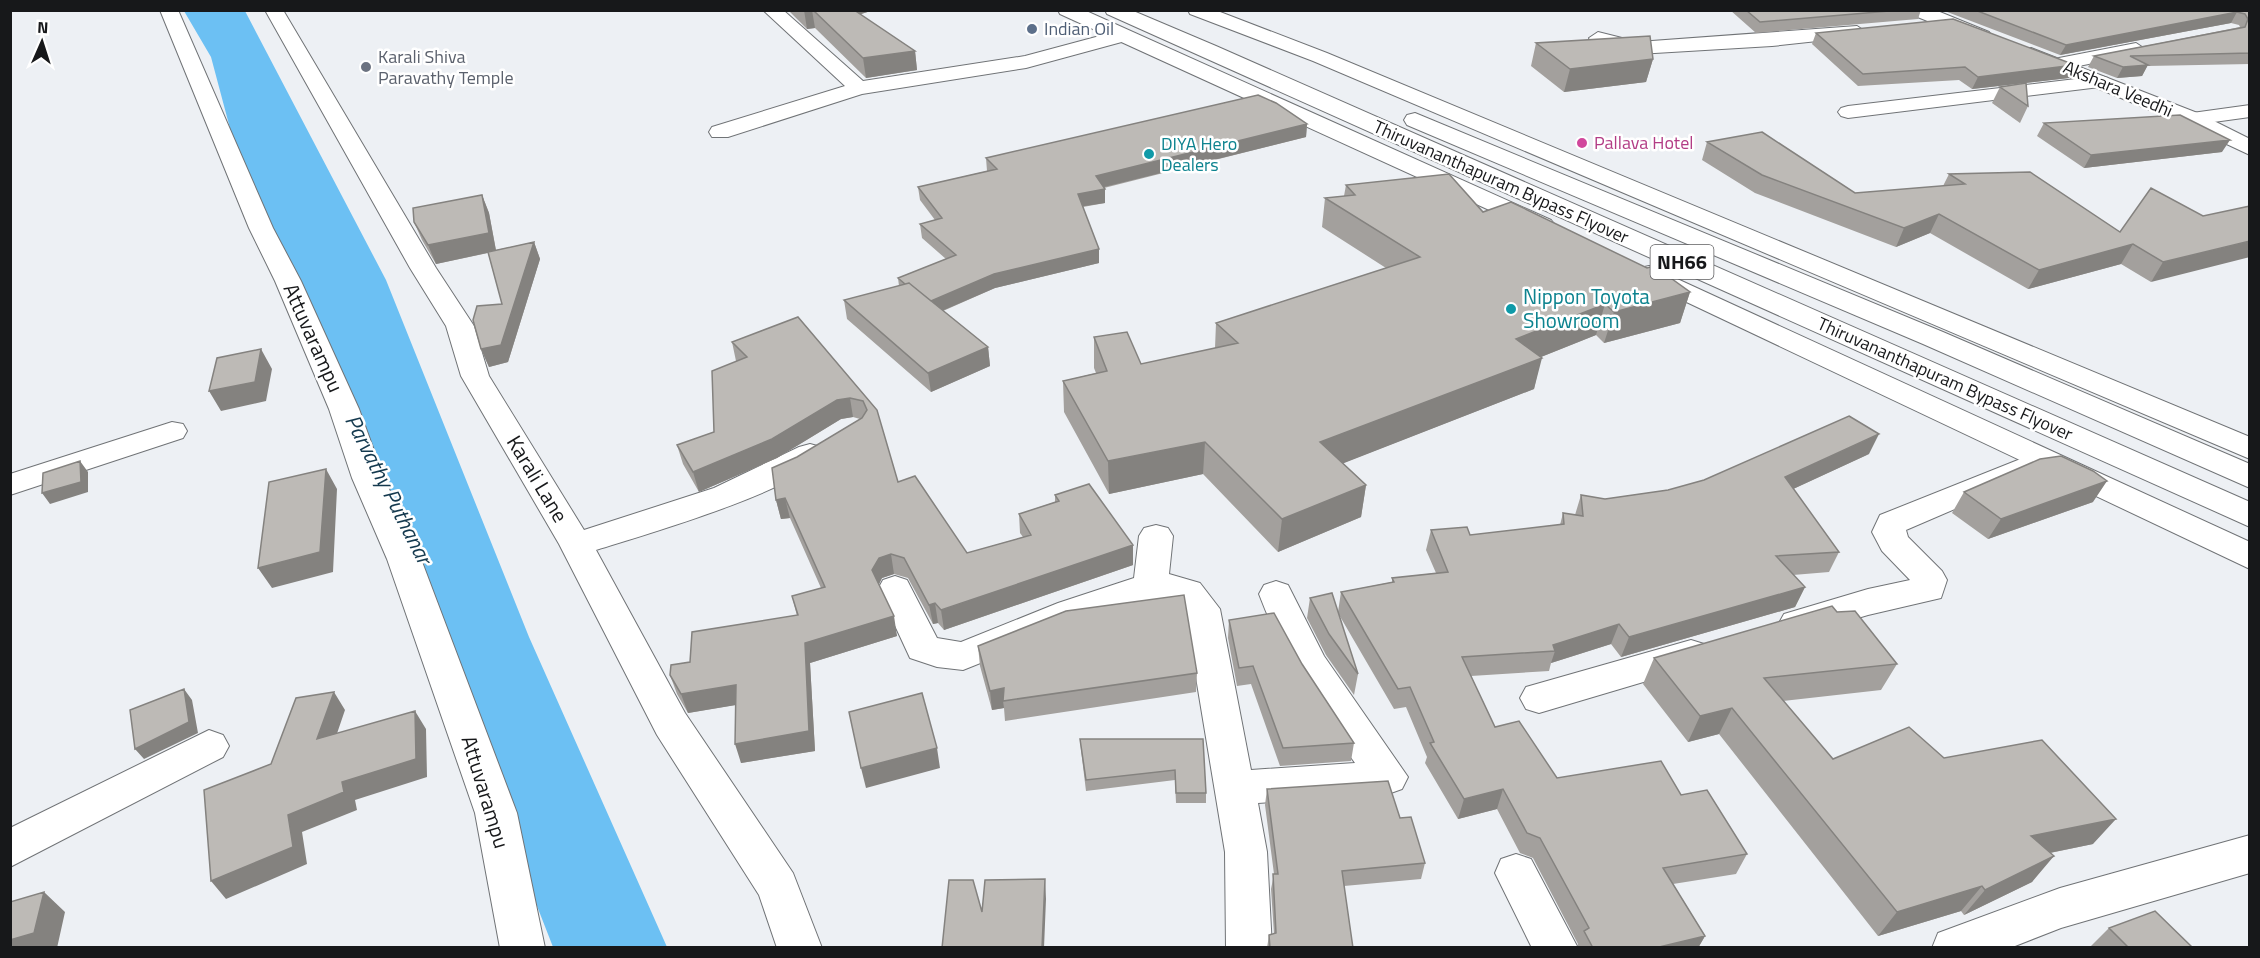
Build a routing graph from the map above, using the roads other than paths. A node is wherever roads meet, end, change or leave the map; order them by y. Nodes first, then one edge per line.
1 (169, 10) edge
2 (274, 10) edge
3 (772, 10) edge
4 (1067, 10) edge
5 (1153, 10) edge
6 (1197, 10) edge
7 (1912, 19) edge
8 (1118, 23) edge
9 (1875, 30) edge
10 (1598, 38) edge
11 (2151, 47) edge
12 (2059, 64) junction
13 (2102, 82) junction
14 (859, 88) junction
15 (2250, 111) edge
16 (1848, 112) dead end
17 (2192, 119) junction
18 (720, 132) dead end
19 (2250, 148) edge
20 (172, 430) dead end
21 (834, 439) edge
22 (2250, 449) edge
23 (2040, 460) junction
24 (2250, 477) edge
25 (10, 485) edge
26 (2250, 516) edge
27 (1156, 536) dead end
28 (576, 544) junction
29 (2250, 557) edge
30 (895, 589) dead end
31 (1150, 589) junction
32 (1276, 594) dead end
33 (1766, 632) edge
34 (1721, 645) edge
35 (1539, 698) dead end
36 (209, 746) dead end
37 (1234, 788) junction
38 (10, 849) edge
39 (2242, 864) edge
40 (1516, 873) dead end
41 (523, 948) edge
42 (800, 948) edge
43 (1249, 948) edge
44 (1556, 948) edge
45 (1954, 948) edge

1 - 41 street, Attuvarampu
2 - 28 street, Karali Lane
3 - 14 street
4 - 8 main road
5 - 24 main road, Thiruvananthapuram Bypass Flyover / NH66
6 - 22 main road
7 - 12 main road, Akshara Veedhi
8 - 14 street
8 - 23 main road
8 - 26 main road, Thiruvananthapuram Bypass Flyover / NH66
9 - 10 street
11 - 12 street
12 - 13 main road, Akshara Veedhi
13 - 16 street
13 - 17 main road, Akshara Veedhi
14 - 18 street
15 - 17 street
17 - 19 main road, Akshara Veedhi
20 - 25 street
21 - 28 street
23 - 29 main road
23 - 33 street
27 - 31 street
28 - 42 street, Karali Lane
30 - 31 street
31 - 37 street
32 - 37 street
34 - 35 street
36 - 38 street
37 - 43 street
39 - 45 street
40 - 44 street

